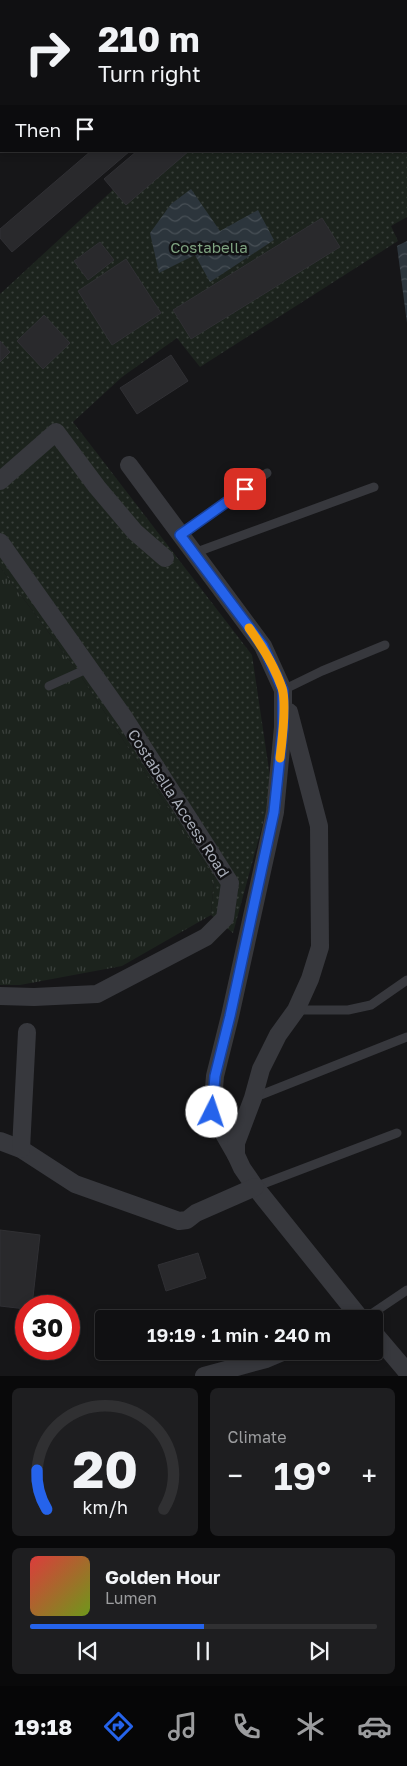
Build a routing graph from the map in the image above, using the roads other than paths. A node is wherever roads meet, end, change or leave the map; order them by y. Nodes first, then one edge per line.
1 (129, 465) dead end
2 (268, 473) dead end
3 (0, 481) edge
4 (374, 486) dead end
5 (180, 535) junction
6 (0, 542) edge
7 (194, 553) junction
8 (165, 558) dead end
9 (385, 645) dead end
10 (89, 668) junction
11 (49, 686) dead end
12 (283, 690) junction
13 (407, 980) edge
14 (0, 996) edge
15 (296, 1010) junction
16 (27, 1032) dead end
17 (407, 1037) edge
18 (253, 1098) junction
19 (398, 1133) dead end
20 (0, 1141) edge
21 (21, 1149) junction
22 (236, 1155) junction
23 (255, 1187) junction
24 (407, 1290) edge
25 (356, 1310) edge
26 (377, 1310) edge
27 (383, 1344) edge
28 (262, 1360) edge
29 (407, 1372) edge
30 (204, 1376) edge

1 - 5 street
2 - 5 lane
3 - 8 street
4 - 7 lane
5 - 7 street
6 - 10 street, Costabella Access Road
7 - 12 street
9 - 12 lane
10 - 11 lane
10 - 14 street, Costabella Access Road
12 - 15 street
12 - 22 street
13 - 15 lane
15 - 18 street
16 - 21 street
17 - 18 lane
18 - 22 street
19 - 23 lane
20 - 21 street
21 - 23 street
22 - 23 street
23 - 25 street
24 - 26 lane
27 - 29 street
28 - 30 street

